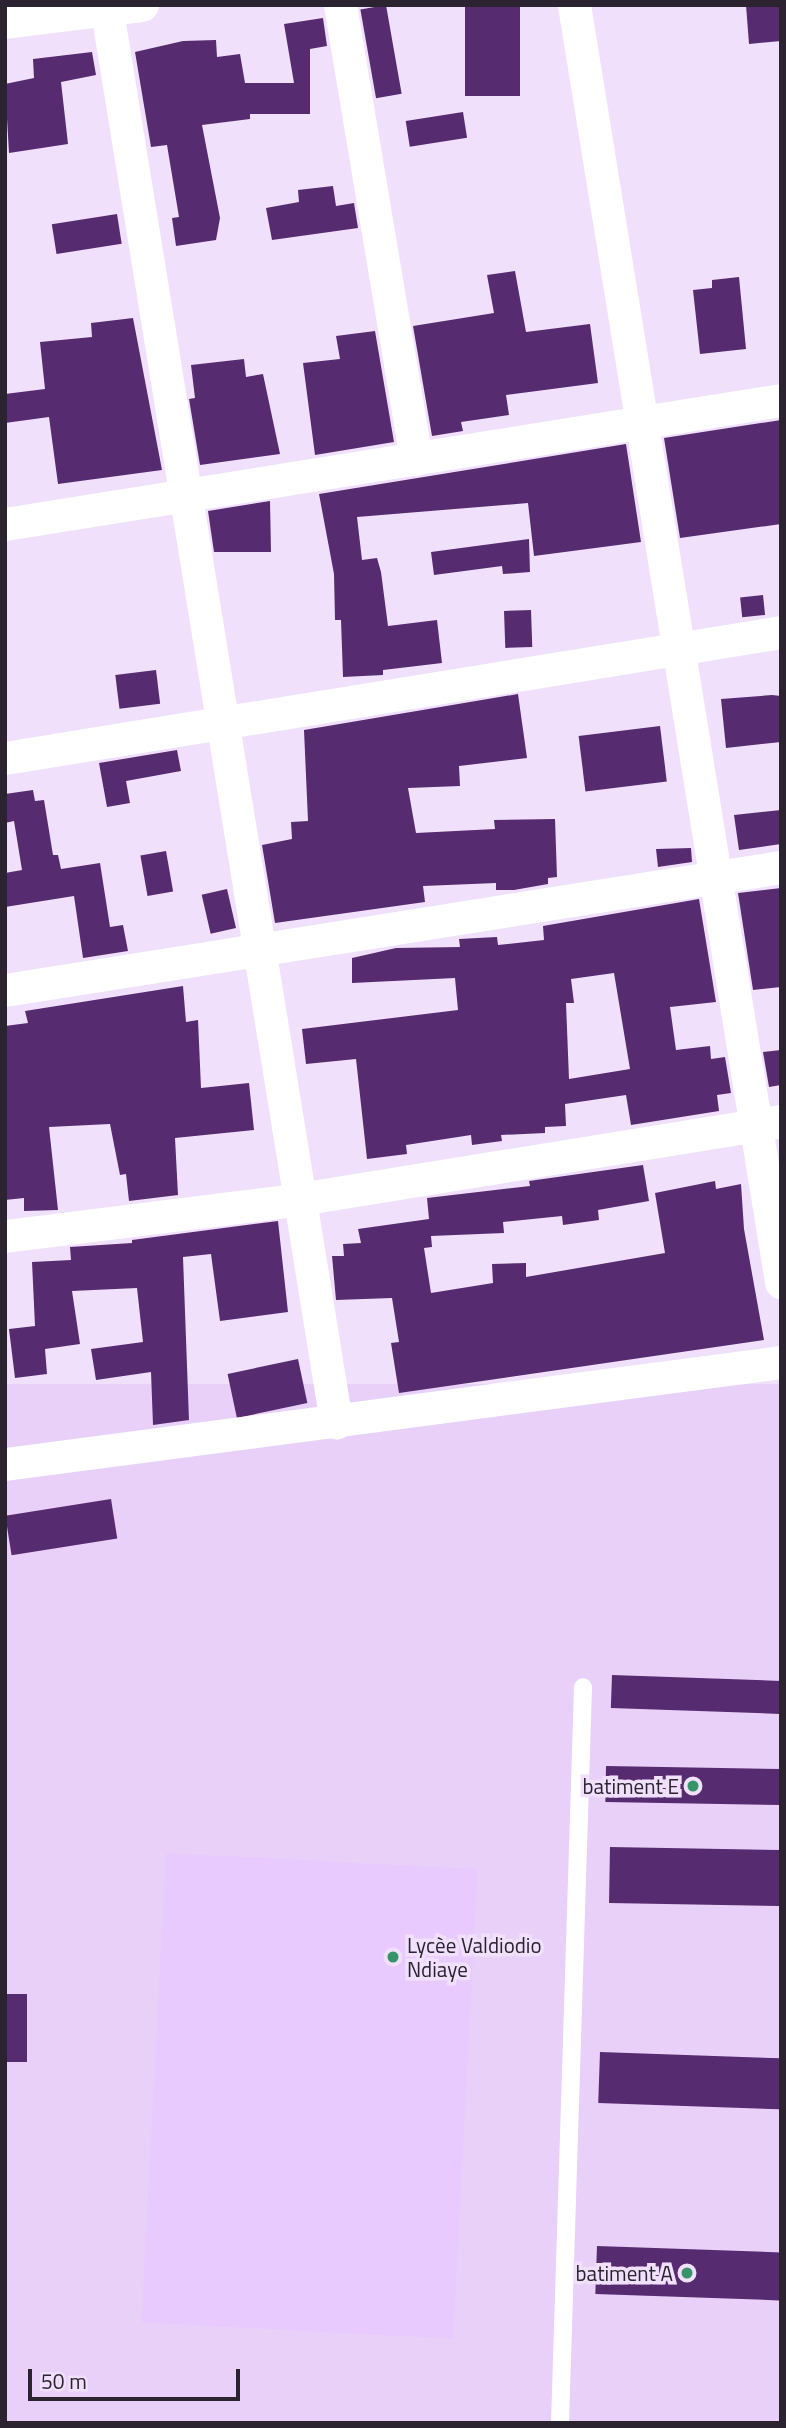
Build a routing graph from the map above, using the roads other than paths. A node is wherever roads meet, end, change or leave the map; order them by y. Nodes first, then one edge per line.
1 (142, 5) edge
2 (340, 5) edge
3 (574, 5) edge
4 (107, 8) edge
5 (5, 22) edge
6 (781, 400) edge
7 (639, 424) junction
8 (416, 458) junction
9 (186, 496) junction
10 (5, 524) edge
11 (781, 632) edge
12 (678, 648) junction
13 (222, 722) junction
14 (5, 758) edge
15 (781, 867) edge
16 (715, 877) junction
17 (259, 950) junction
18 (5, 990) edge
19 (768, 1123) edge
20 (300, 1199) junction
21 (5, 1236) edge
22 (781, 1282) edge
23 (781, 1362) edge
24 (335, 1422) junction
25 (5, 1464) edge
26 (583, 1687) dead end
27 (560, 2423) edge

1 - 4 street
2 - 8 street
3 - 7 street
4 - 5 street
4 - 9 street
6 - 7 street
7 - 8 street
7 - 12 street
8 - 9 street
9 - 10 street
9 - 13 street
11 - 12 street
12 - 13 street
12 - 16 street
13 - 14 street
13 - 17 street
15 - 16 street
16 - 17 street
16 - 19 street
17 - 18 street
17 - 20 street
19 - 20 street
19 - 22 street
20 - 21 street
20 - 24 street
23 - 24 street
24 - 25 street
26 - 27 lane

